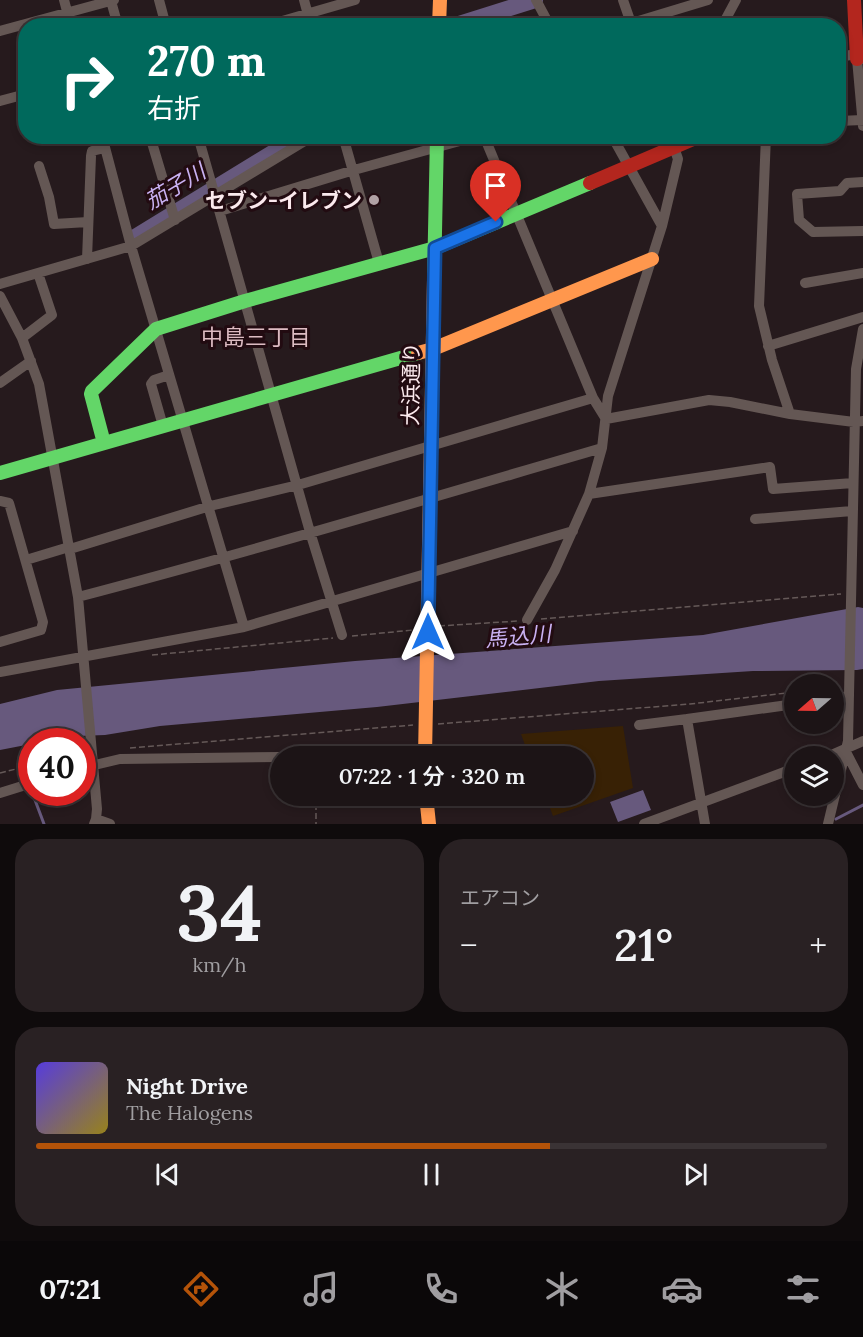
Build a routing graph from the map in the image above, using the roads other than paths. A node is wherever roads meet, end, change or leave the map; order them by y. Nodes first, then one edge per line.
1 (64, 0) edge
2 (112, 0) edge
3 (159, 0) edge
4 (304, 0) edge
5 (355, 0) edge
6 (440, 0) edge
7 (536, 0) edge
8 (623, 0) edge
9 (708, 0) edge
10 (736, 0) edge
11 (854, 0) edge
12 (68, 12) junction
13 (308, 14) junction
14 (48, 18) edge
15 (69, 18) edge
16 (116, 18) edge
17 (164, 18) edge
18 (294, 18) edge
19 (309, 18) edge
20 (439, 18) edge
21 (546, 18) edge
22 (627, 18) edge
23 (650, 18) edge
24 (726, 18) edge
25 (18, 27) edge
26 (0, 32) edge
27 (859, 58) edge
28 (18, 96) edge
29 (0, 101) edge
30 (863, 119) edge
31 (846, 120) edge
32 (104, 144) edge
33 (152, 144) edge
34 (200, 144) edge
35 (300, 144) edge
36 (346, 144) edge
37 (431, 144) edge
38 (437, 144) edge
39 (487, 144) edge
40 (617, 144) edge
41 (668, 144) edge
42 (673, 144) edge
43 (766, 144) edge
44 (105, 148) junction
45 (39, 166) dead end
46 (629, 166) junction
47 (354, 170) junction
48 (863, 182) edge
49 (215, 196) junction
50 (220, 211) junction
51 (516, 213) junction
52 (175, 220) junction
53 (88, 222) junction
54 (662, 226) junction
55 (863, 231) edge
56 (131, 246) junction
57 (435, 248) junction
58 (87, 259) junction
59 (652, 259) junction
60 (379, 263) junction
61 (38, 273) junction
62 (863, 273) edge
63 (805, 283) dead end
64 (0, 284) edge
65 (0, 296) edge
66 (551, 299) junction
67 (244, 301) junction
68 (863, 317) edge
69 (156, 328) junction
70 (863, 329) edge
71 (22, 338) junction
72 (768, 346) junction
73 (433, 349) junction
74 (31, 361) junction
75 (169, 375) junction
76 (0, 383) edge
77 (272, 394) junction
78 (592, 398) junction
79 (790, 414) junction
80 (606, 419) junction
81 (182, 421) junction
82 (859, 421) edge
83 (163, 426) junction
84 (104, 443) junction
85 (430, 446) junction
86 (602, 448) junction
87 (53, 459) junction
88 (0, 473) edge
89 (853, 483) junction
90 (298, 485) junction
91 (589, 494) junction
92 (429, 498) junction
93 (0, 501) edge
94 (210, 506) junction
95 (852, 511) junction
96 (755, 519) dead end
97 (573, 531) junction
98 (310, 532) junction
99 (857, 536) edge
100 (70, 548) junction
101 (224, 559) junction
102 (26, 560) junction
103 (428, 574) junction
104 (78, 597) junction
105 (331, 602) junction
106 (527, 620) road end
107 (244, 627) junction
108 (341, 636) road end
109 (0, 642) edge
110 (84, 660) junction
111 (0, 672) edge
112 (849, 692) junction
113 (844, 694) edge
114 (784, 705) edge
115 (687, 718) junction
116 (639, 725) dead end
117 (90, 728) edge
118 (863, 741) edge
119 (426, 746) edge
120 (845, 750) junction
121 (270, 757) edge
122 (96, 764) edge
123 (784, 772) edge
124 (863, 785) edge
125 (18, 787) edge
126 (0, 793) edge
127 (703, 802) junction
128 (96, 803) edge
129 (427, 806) edge
130 (95, 821) edge
131 (110, 824) edge
132 (429, 824) edge
133 (644, 824) edge
134 (705, 824) edge
135 (828, 824) edge

1 - 12 street
2 - 12 street
2 - 16 street
3 - 17 street
4 - 13 street
5 - 13 street
6 - 20 street
7 - 21 street
8 - 22 street
9 - 23 street
10 - 24 street
11 - 27 street
12 - 14 street
12 - 15 street
13 - 18 street
13 - 19 street
25 - 26 street
27 - 30 street
28 - 29 street
30 - 31 street
32 - 44 street
33 - 52 street
34 - 49 street
35 - 49 street
36 - 47 street
37 - 47 street
38 - 57 street, 大浜通り
39 - 51 street
40 - 46 street
41 - 46 street
42 - 54 street
43 - 72 street
44 - 53 street
44 - 56 street
45 - 53 street
46 - 51 street
46 - 54 street
47 - 50 street
47 - 60 street
48 - 55 street
49 - 50 street
49 - 52 street
50 - 67 street
51 - 57 street
51 - 66 street
52 - 56 street
53 - 58 street
54 - 59 street
56 - 58 street
56 - 69 street
57 - 60 street
57 - 73 street, 大浜通り
58 - 61 street
59 - 66 street
59 - 80 street
60 - 67 street
61 - 64 street
61 - 71 street
62 - 63 street
65 - 71 street
66 - 73 street
66 - 78 street
67 - 69 street
67 - 77 street
68 - 72 street
69 - 75 street
69 - 84 street
70 - 82 street
71 - 74 street
72 - 79 street
73 - 77 street
73 - 85 street, 大浜通り
74 - 76 street
74 - 87 street
75 - 81 street
75 - 83 street
77 - 81 street
77 - 90 street
78 - 80 street
78 - 85 street
79 - 80 street
79 - 82 street
80 - 86 street
81 - 83 street
81 - 94 street
82 - 89 street
83 - 84 street
84 - 87 street
85 - 90 street
85 - 92 street, 大浜通り
86 - 91 street
86 - 92 street
87 - 88 street
87 - 100 street
89 - 91 street
89 - 95 street
90 - 94 street
90 - 98 street
91 - 97 street
92 - 98 street
92 - 103 street, 大浜通り
93 - 102 street
94 - 100 street
94 - 101 street
95 - 96 street
95 - 99 street
97 - 103 street
97 - 106 street
98 - 101 street
98 - 105 street
99 - 112 street
100 - 102 street
100 - 104 street
101 - 104 street
101 - 107 street
102 - 109 street
103 - 105 street
103 - 119 street, 大浜通り
104 - 110 street
105 - 107 street
105 - 108 street
107 - 110 street
110 - 111 street
110 - 117 street
112 - 113 street
112 - 120 street
114 - 115 street
115 - 116 street
115 - 127 street
118 - 120 street
120 - 124 street
120 - 135 street
121 - 122 street
123 - 127 street
125 - 126 street
127 - 133 street
127 - 134 street
128 - 130 street
129 - 132 street
130 - 131 street

